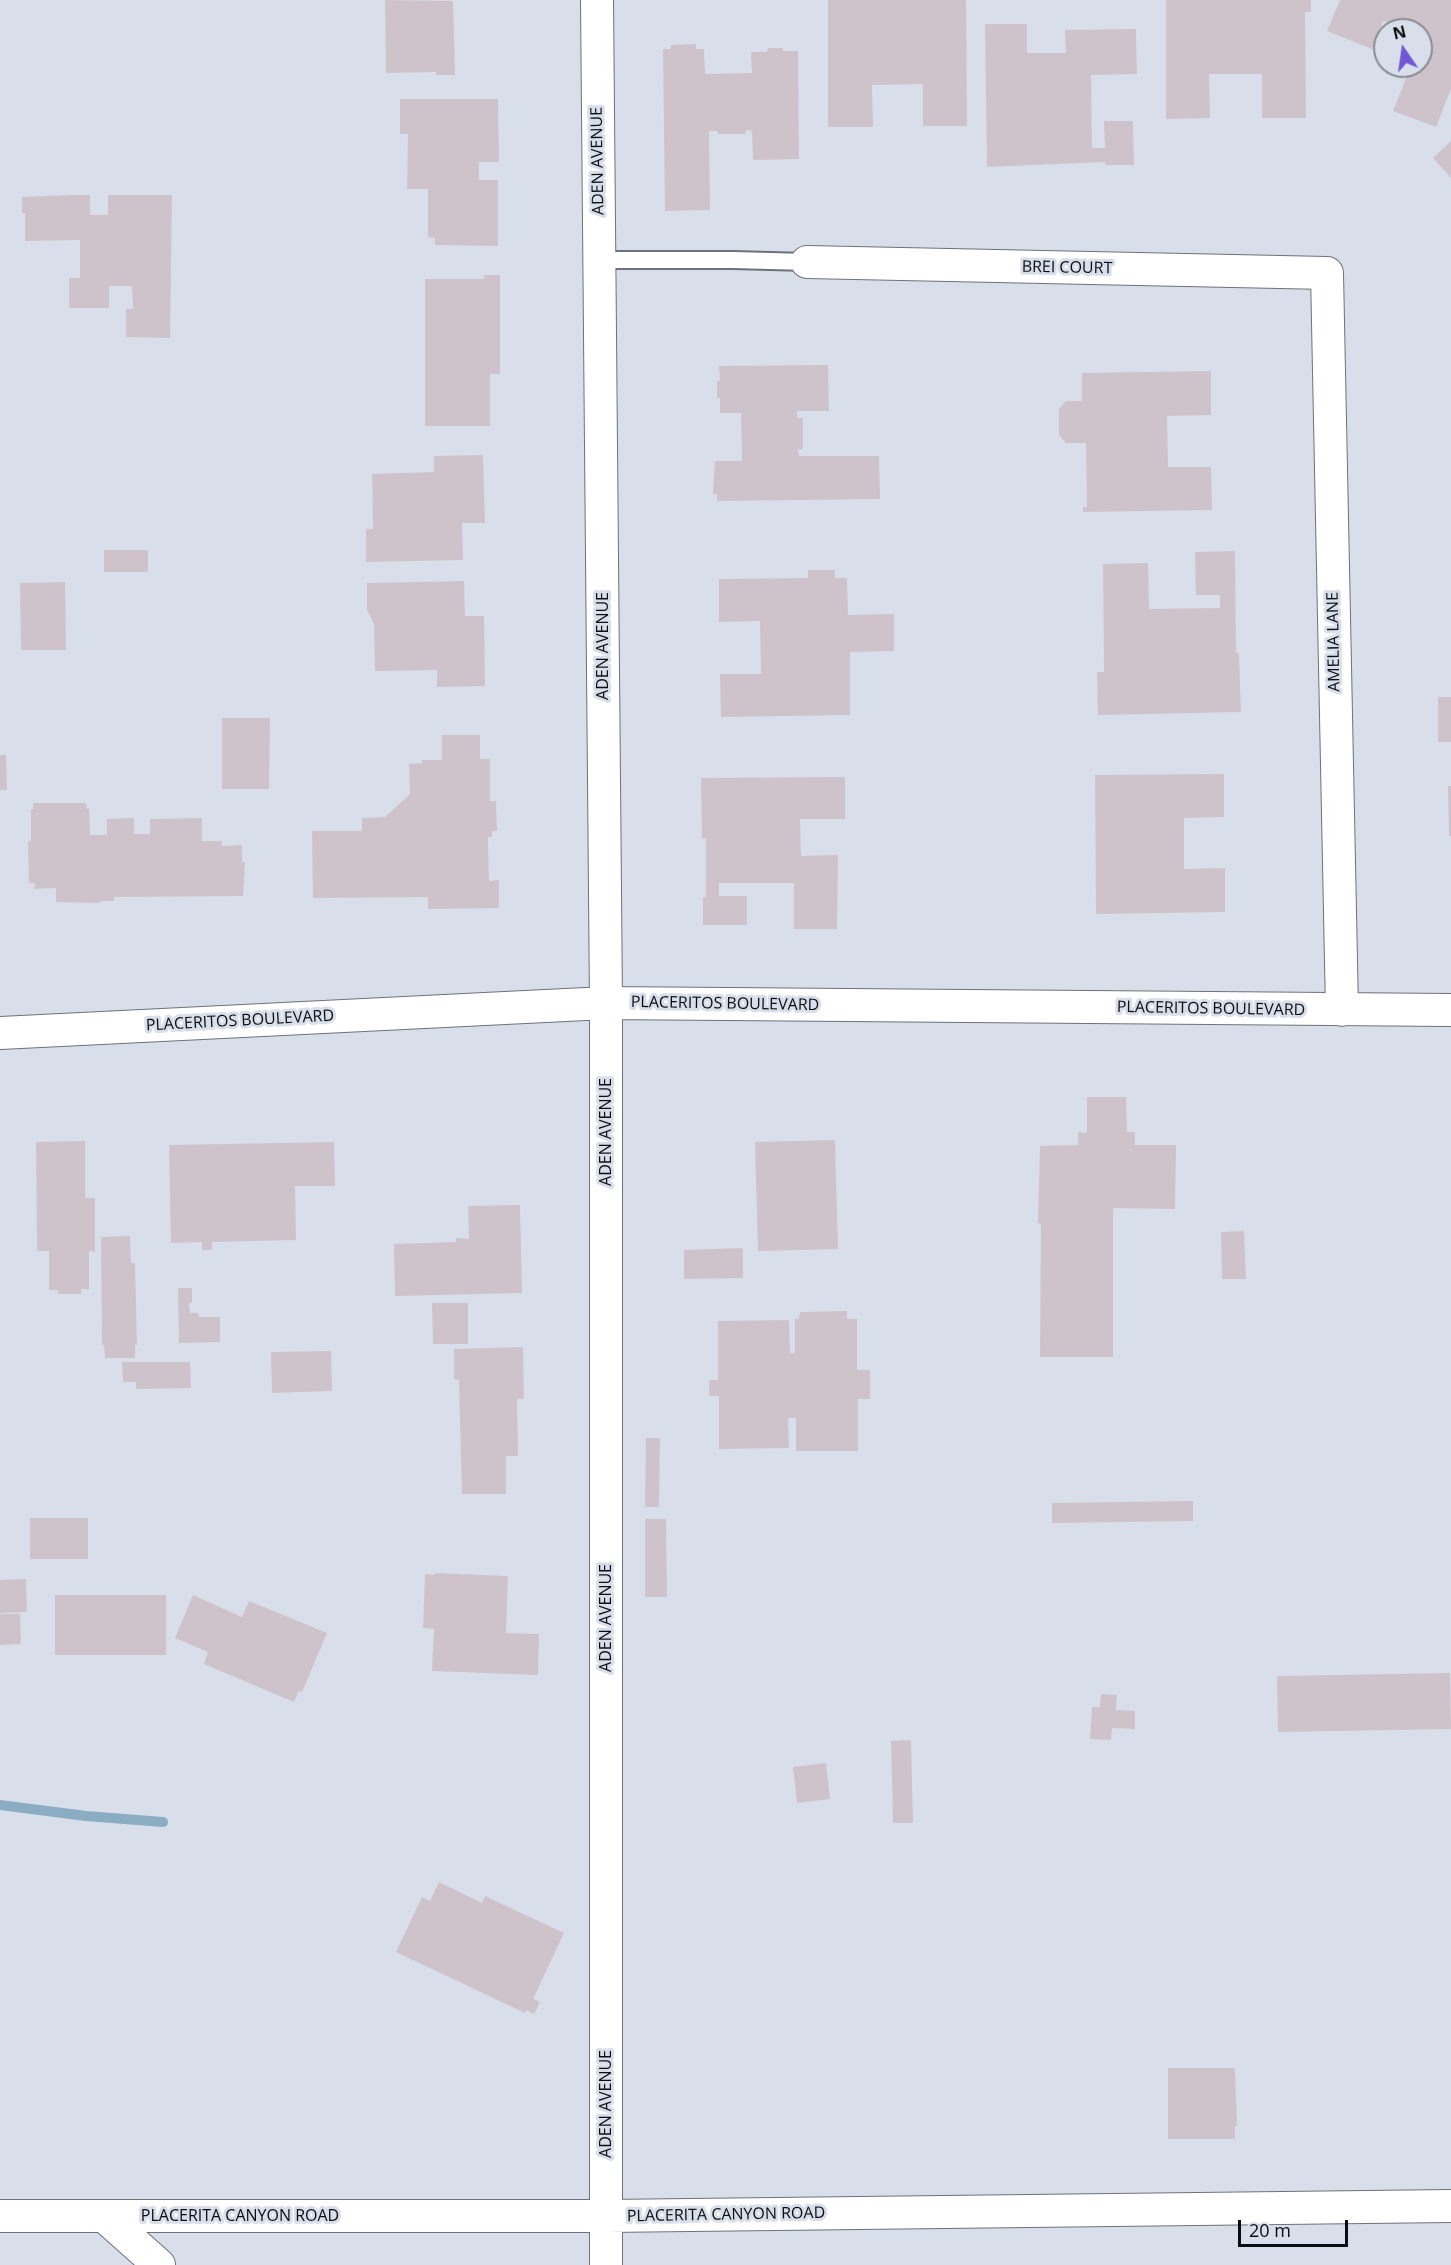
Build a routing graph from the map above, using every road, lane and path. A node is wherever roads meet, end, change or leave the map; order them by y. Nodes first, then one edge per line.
1 (597, 0) edge
2 (599, 260) junction
3 (807, 262) joint
4 (1327, 273) joint
5 (606, 1003) junction
6 (1342, 1010) junction
7 (1451, 1010) edge
8 (0, 1033) edge
9 (1451, 2206) edge
10 (0, 2216) edge
11 (104, 2216) junction
12 (606, 2216) junction
13 (159, 2265) edge
14 (606, 2265) edge

1 - 2 street, ADEN AVENUE
2 - 3 lane
2 - 5 street, ADEN AVENUE
3 - 4 street, BREI COURT
4 - 6 street, AMELIA LANE
5 - 6 street, PLACERITOS BOULEVARD
5 - 8 street, PLACERITOS BOULEVARD
5 - 12 street, ADEN AVENUE
6 - 7 street, PLACERITOS BOULEVARD
9 - 12 street, PLACERITA CANYON ROAD
10 - 11 street, PLACERITA CANYON ROAD
11 - 12 street, PLACERITA CANYON ROAD
11 - 13 street
12 - 14 street, ADEN AVENUE

